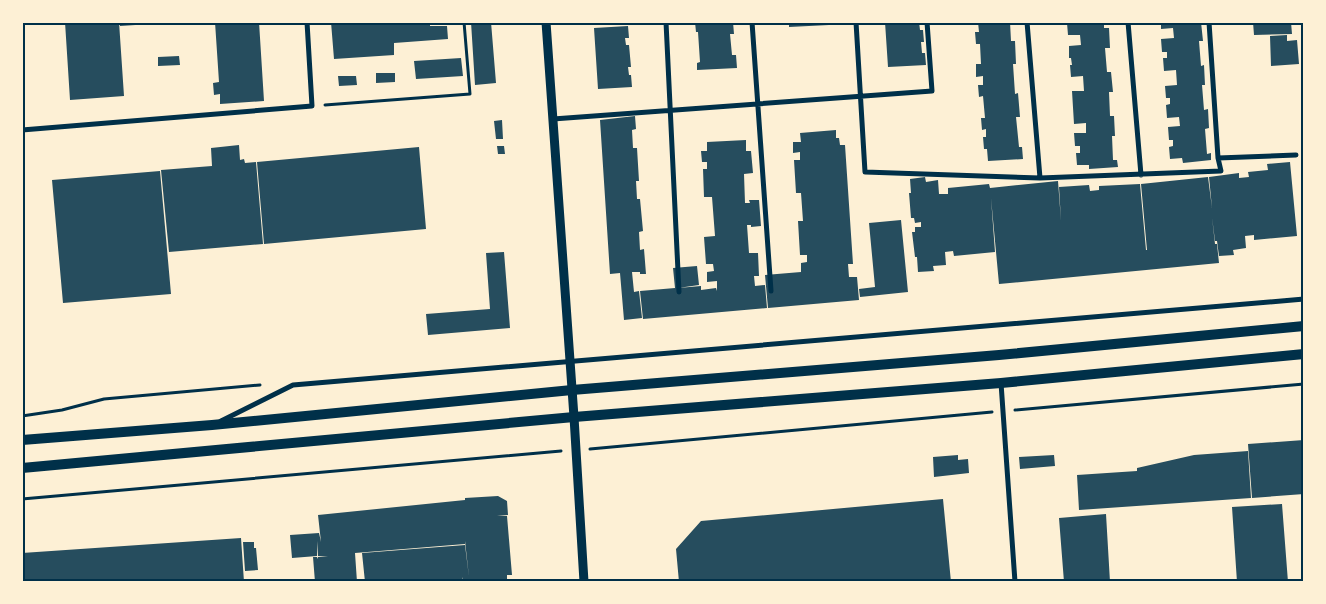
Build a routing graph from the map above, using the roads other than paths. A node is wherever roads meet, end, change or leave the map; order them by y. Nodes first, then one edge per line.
1 (307, 22) edge
2 (546, 22) edge
3 (666, 22) edge
4 (752, 22) edge
5 (856, 22) edge
6 (927, 22) edge
7 (1027, 22) edge
8 (1128, 22) edge
9 (1209, 22) edge
10 (860, 96) junction
11 (758, 104) junction
12 (670, 110) junction
13 (553, 119) junction
14 (22, 130) edge
15 (1296, 154) dead end
16 (1218, 158) junction
17 (1141, 175) junction
18 (1040, 178) junction
19 (22, 214) edge
20 (23, 223) edge
21 (771, 291) dead end
22 (679, 292) dead end
23 (1304, 299) edge
24 (1304, 326) edge
25 (1304, 354) edge
26 (570, 362) junction
27 (1001, 383) junction
28 (572, 390) junction
29 (574, 417) junction
30 (212, 425) junction
31 (22, 440) edge
32 (22, 468) edge
33 (584, 582) edge
34 (1014, 582) edge

1 - 14 street
2 - 13 street
3 - 12 street
4 - 11 street
5 - 10 street
6 - 10 street
7 - 18 street
8 - 17 street
9 - 16 street
10 - 11 street
10 - 18 street
11 - 12 street
11 - 21 street
12 - 13 street
12 - 22 street
13 - 26 street
15 - 16 street
16 - 17 street
17 - 18 street
19 - 20 street
23 - 26 street
24 - 28 main road
25 - 27 main road
26 - 28 street
26 - 30 street
27 - 29 main road
27 - 34 street
28 - 29 street
28 - 30 main road
29 - 32 main road
29 - 33 street
30 - 31 main road

